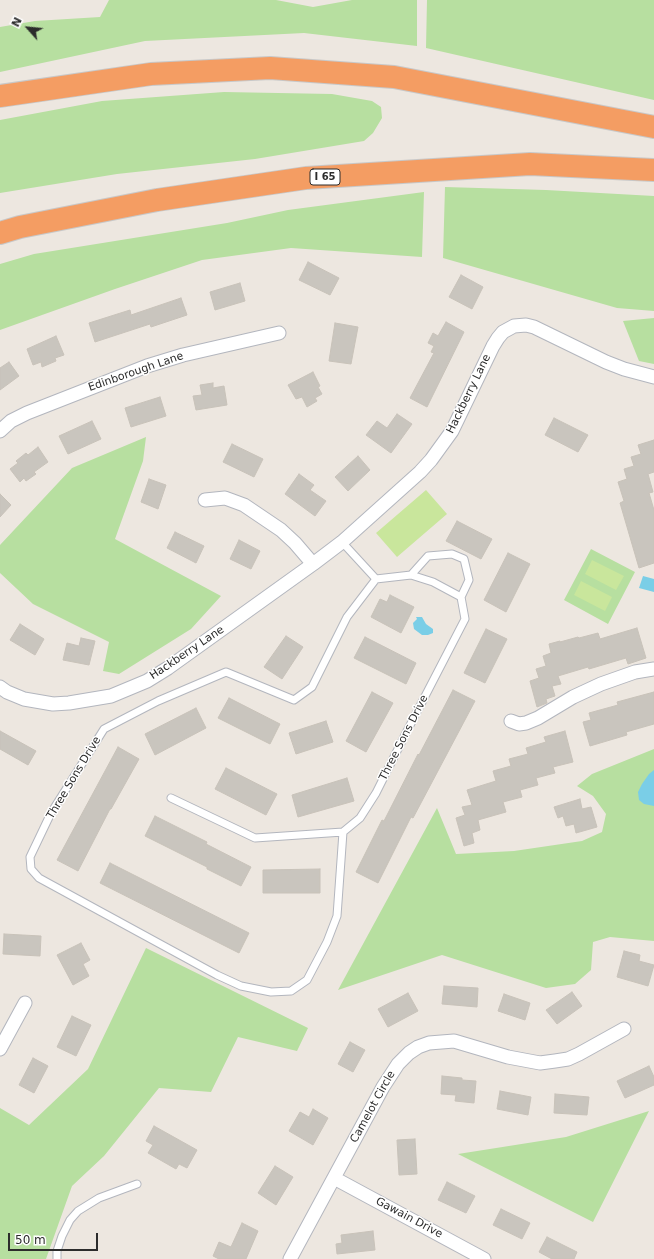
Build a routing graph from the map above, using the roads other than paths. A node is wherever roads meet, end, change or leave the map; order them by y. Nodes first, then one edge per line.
1 (0, 96) edge
2 (654, 127) edge
3 (654, 170) edge
4 (0, 233) edge
5 (279, 333) dead end
6 (654, 377) edge
7 (0, 430) edge
8 (205, 500) dead end
9 (342, 542) junction
10 (313, 564) junction
11 (411, 575) junction
12 (376, 580) junction
13 (461, 597) junction
14 (654, 669) edge
15 (0, 687) edge
16 (511, 722) dead end
17 (171, 798) dead end
18 (343, 832) junction
19 (25, 1003) dead end
20 (624, 1029) dead end
21 (0, 1049) edge
22 (334, 1178) junction
23 (137, 1184) dead end
24 (56, 1259) edge
25 (290, 1259) edge
26 (484, 1259) edge

1 - 2 highway
3 - 4 highway, I 65
5 - 7 street, Edinborough Lane
6 - 9 street, Hackberry Lane
8 - 10 street
9 - 10 street, Hackberry Lane
9 - 12 lane
10 - 15 street, Hackberry Lane
11 - 12 lane
11 - 13 lane
11 - 13 lane
12 - 18 lane, Three Sons Drive
13 - 18 lane, Three Sons Drive
14 - 16 street
17 - 18 lane
19 - 21 street
20 - 22 street, Camelot Circle
22 - 25 street, Camelot Circle
22 - 26 street, Gawain Drive
23 - 24 lane

